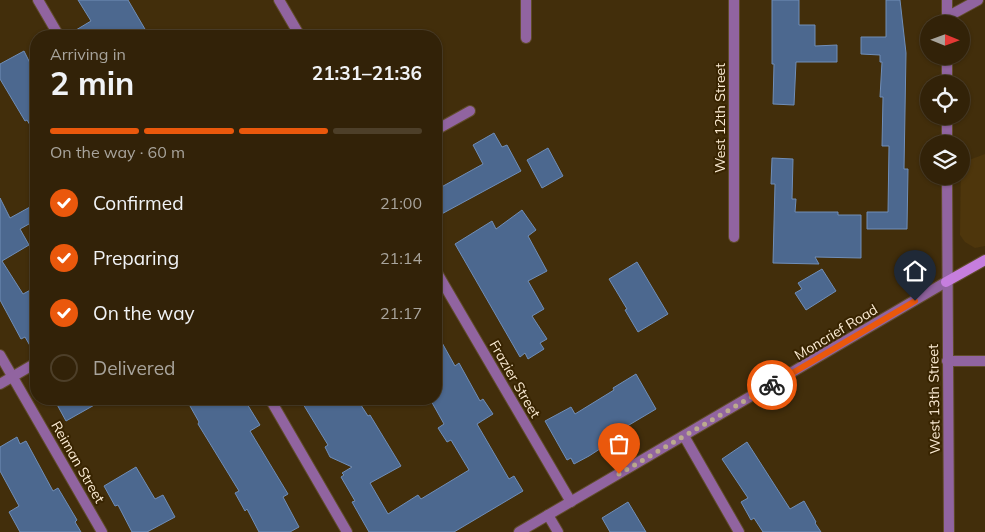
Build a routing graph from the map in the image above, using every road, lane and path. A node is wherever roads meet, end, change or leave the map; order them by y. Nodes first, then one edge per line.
1 (38, 0) edge
2 (279, 0) edge
3 (526, 0) edge
4 (734, 0) edge
5 (947, 0) edge
6 (978, 0) edge
7 (947, 15) edge
8 (956, 15) edge
9 (56, 30) edge
10 (296, 30) edge
11 (526, 38) dead end
12 (470, 111) dead end
13 (442, 127) edge
14 (947, 185) edge
15 (734, 237) dead end
16 (985, 260) edge
17 (442, 281) edge
18 (946, 282) junction
19 (0, 355) edge
20 (947, 361) junction
21 (985, 361) edge
22 (30, 366) edge
23 (12, 376) junction
24 (0, 384) edge
25 (273, 405) edge
26 (684, 436) junction
27 (570, 502) junction
28 (548, 515) junction
29 (102, 532) edge
30 (347, 532) edge
31 (519, 532) edge
32 (558, 532) edge
33 (739, 532) edge
34 (949, 532) edge

1 - 9 street
2 - 10 street
3 - 11 street
4 - 15 street, West 12th Street
5 - 7 street
6 - 8 street
12 - 13 street
14 - 18 street, West 13th Street
16 - 18 main road, Moncrief Road
17 - 27 street, Frazier Street
18 - 20 street, West 13th Street
18 - 26 street, Moncrief Road
19 - 23 street, Reiman Street
20 - 21 street
20 - 34 street, West 13th Street
22 - 23 street
23 - 24 street
23 - 29 street, Reiman Street
25 - 30 street
26 - 27 street, Moncrief Road
26 - 33 street
27 - 28 street, Moncrief Road
28 - 31 street, Moncrief Road
28 - 32 street

